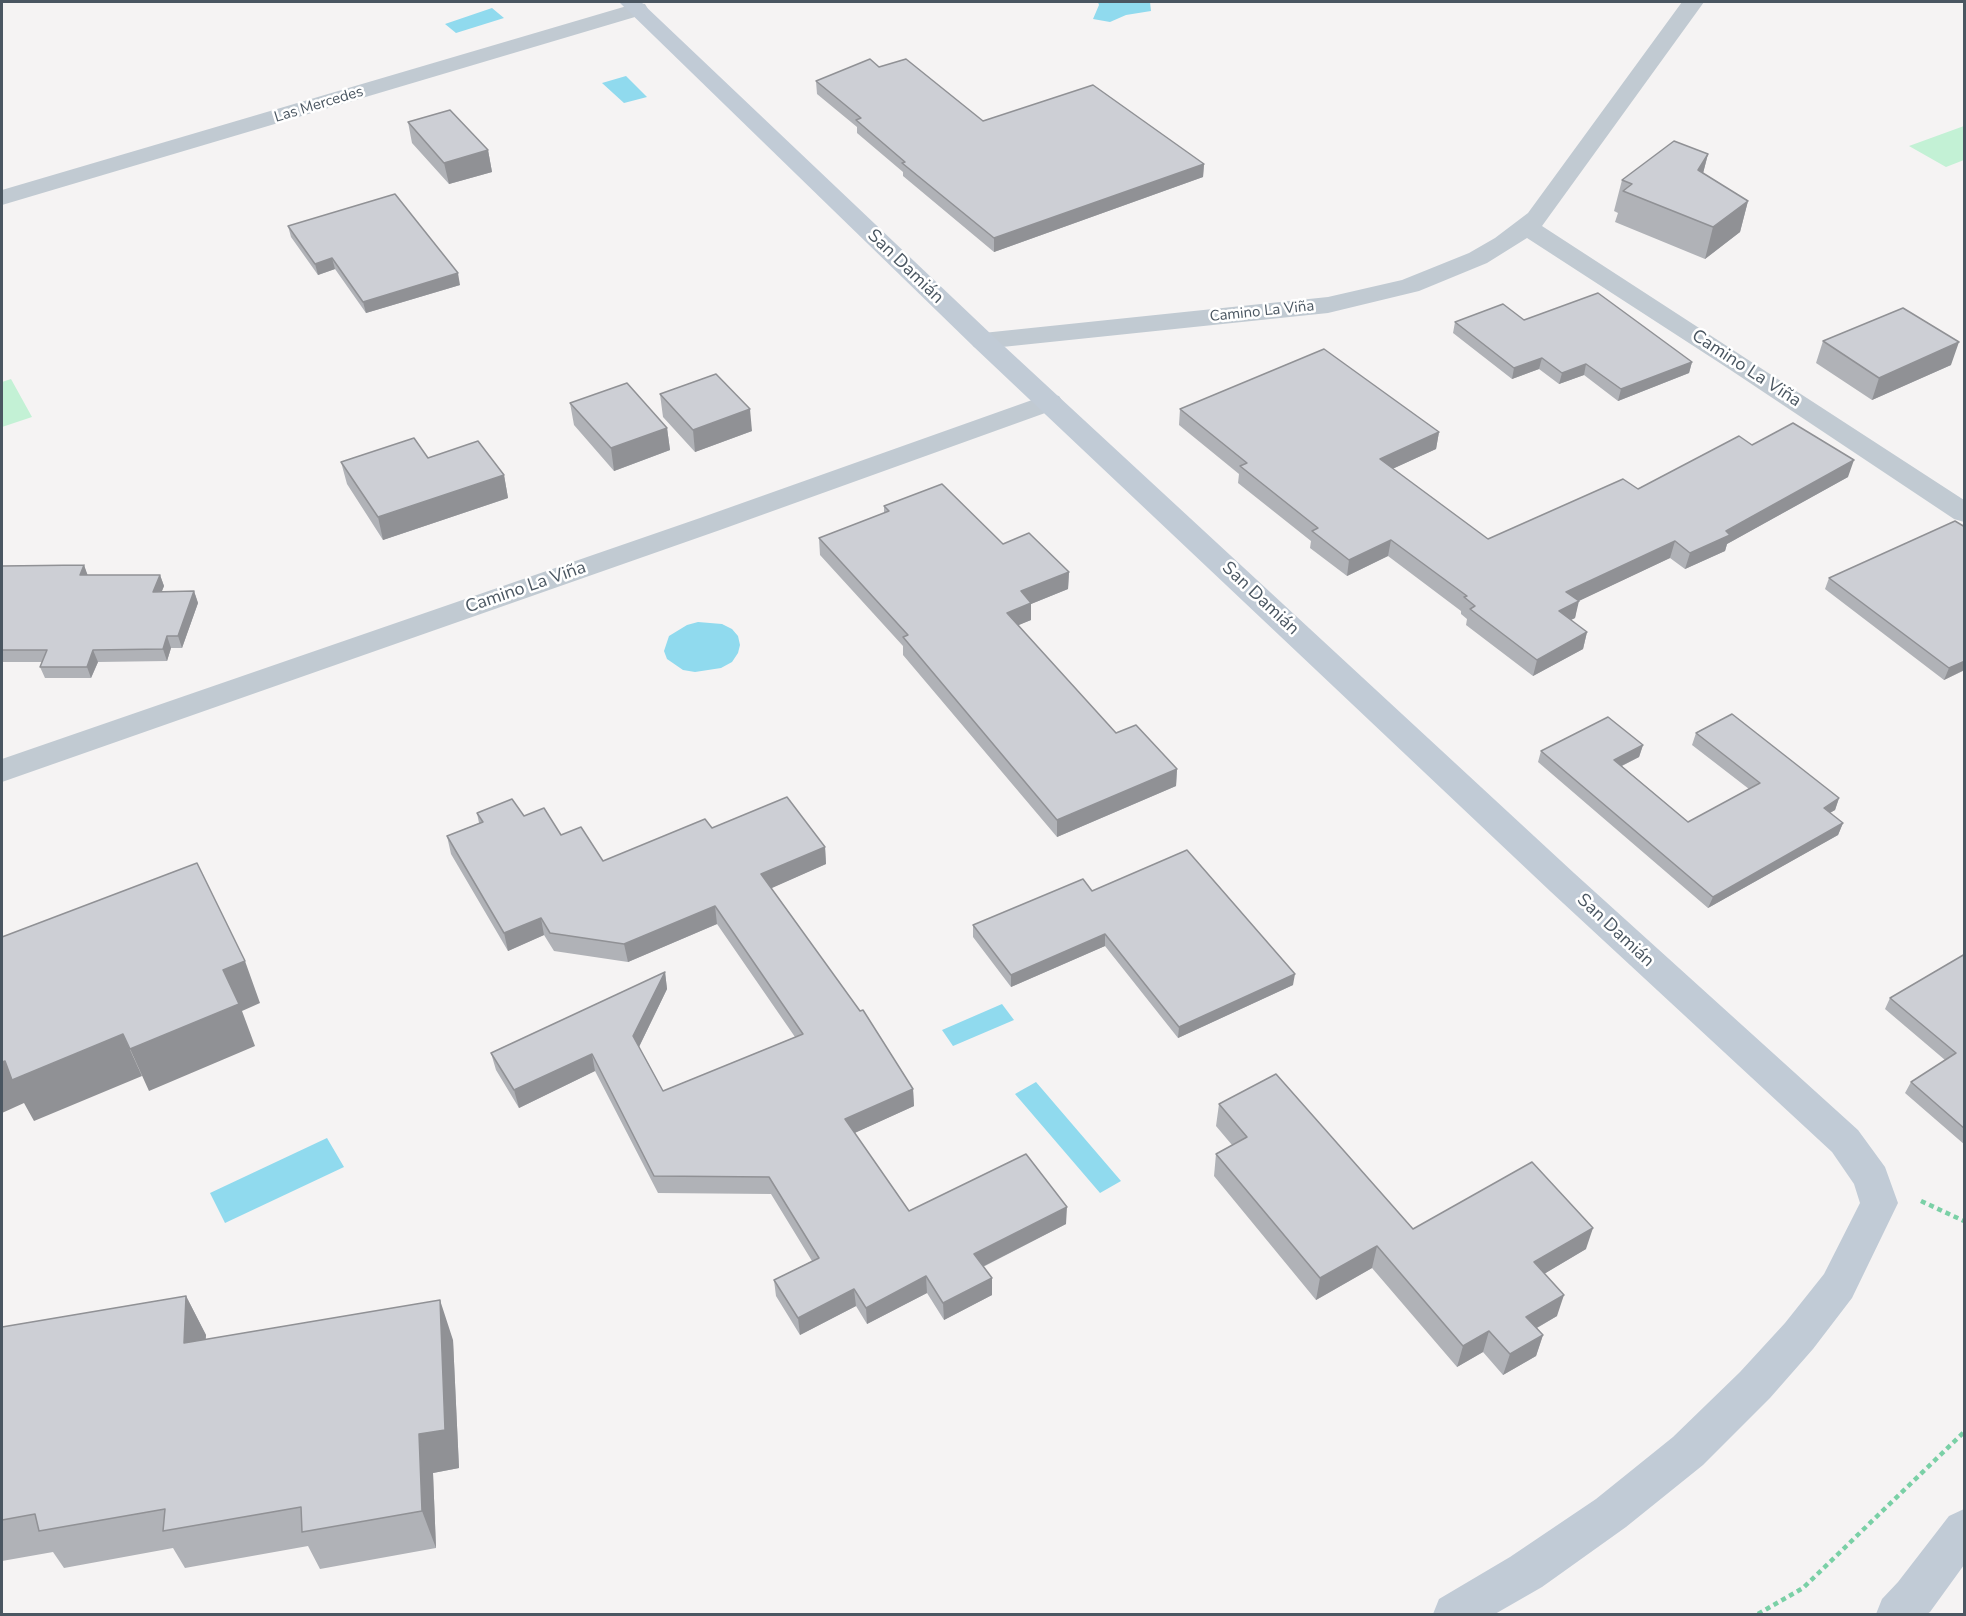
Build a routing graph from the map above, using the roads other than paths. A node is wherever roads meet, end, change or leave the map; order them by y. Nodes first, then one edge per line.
1 (1693, 2) edge
2 (633, 5) edge
3 (2, 198) edge
4 (1527, 227) junction
5 (983, 341) junction
6 (1049, 402) junction
7 (1965, 513) edge
8 (2, 771) edge
9 (1965, 1530) edge
10 (1455, 1614) edge
11 (1898, 1614) edge

1 - 4 street, Camino La Viña
2 - 3 street, Las Mercedes
2 - 5 main road, San Damián
4 - 5 street, Camino La Viña
4 - 7 street, Camino La Viña
5 - 6 main road, San Damián
6 - 8 street, Camino La Viña
6 - 10 main road, San Damián
9 - 11 main road

